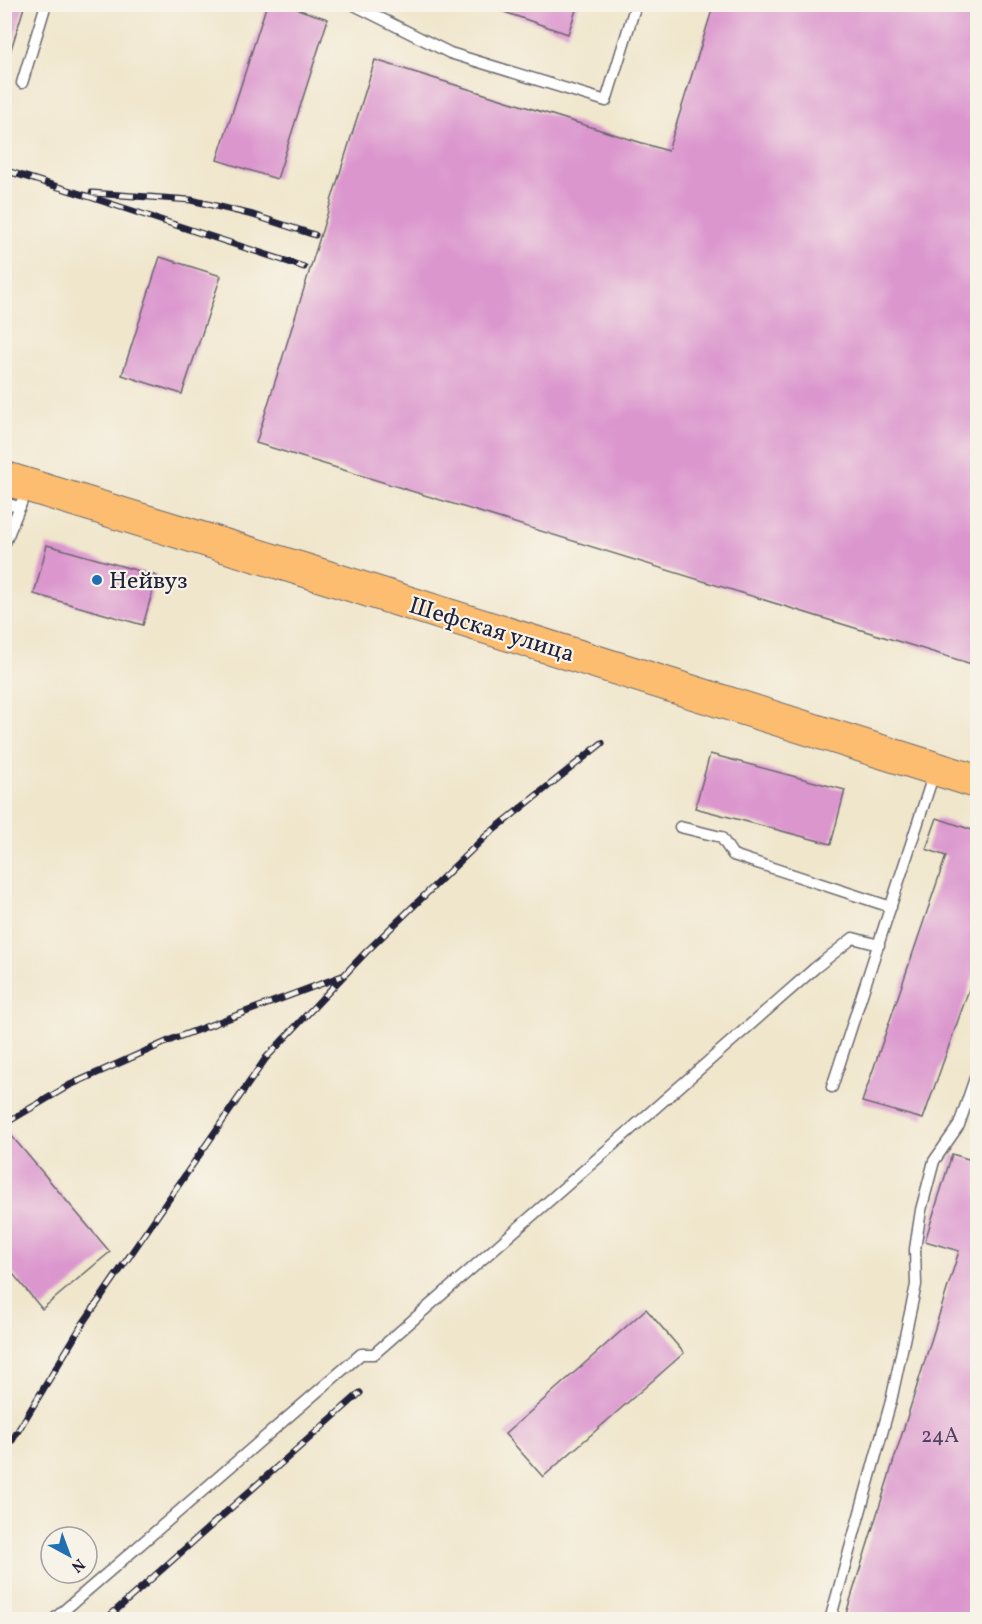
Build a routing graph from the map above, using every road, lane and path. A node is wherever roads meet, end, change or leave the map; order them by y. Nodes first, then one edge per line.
1 (46, 4) edge
2 (352, 4) edge
3 (636, 4) edge
4 (22, 83) dead end
5 (14, 493) edge
6 (4, 545) edge
7 (935, 770) junction
8 (978, 782) edge
9 (681, 827) dead end
10 (891, 907) junction
11 (879, 945) junction
12 (978, 1069) edge
13 (832, 1087) dead end
14 (53, 1620) edge
15 (830, 1620) edge

1 - 4 lane
2 - 3 lane
5 - 6 lane
5 - 7 main road, Шефская улица
7 - 8 main road, Шефская улица
7 - 10 lane
9 - 10 lane
10 - 11 lane
11 - 13 lane
11 - 14 lane
12 - 15 lane

